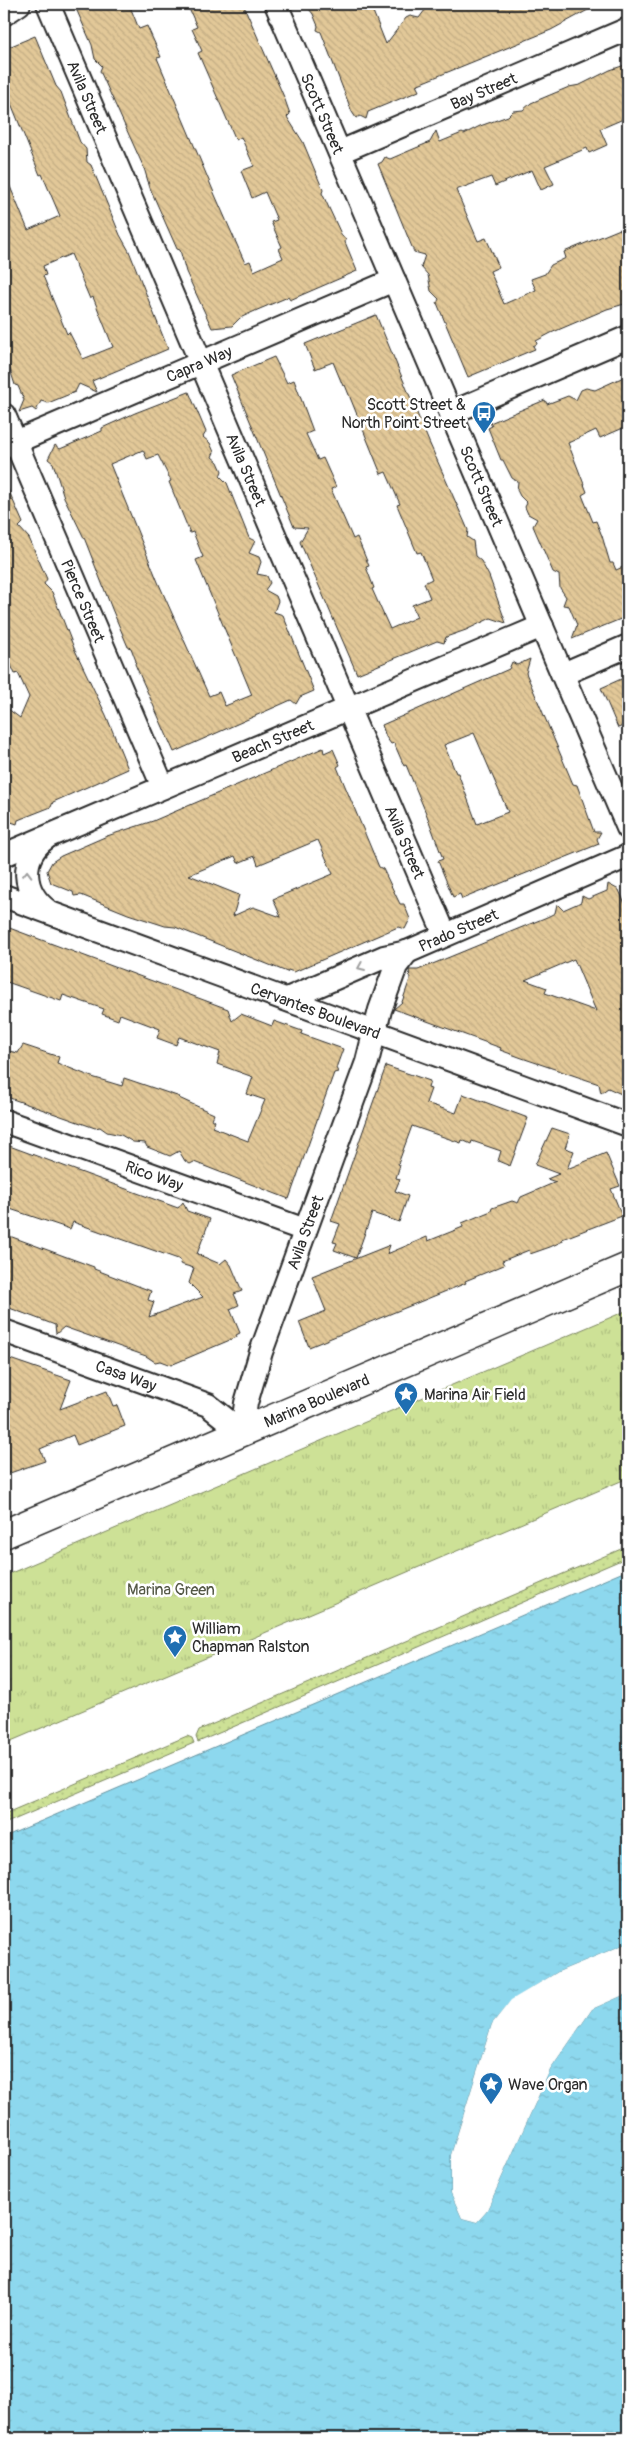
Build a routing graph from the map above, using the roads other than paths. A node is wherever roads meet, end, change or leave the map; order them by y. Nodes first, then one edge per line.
1 (19, 4) edge
2 (48, 4) edge
3 (276, 4) edge
4 (4, 14) edge
5 (628, 29) edge
6 (340, 152) junction
7 (394, 280) junction
8 (628, 337) edge
9 (201, 363) junction
10 (451, 413) junction
11 (4, 415) edge
12 (10, 445) edge
13 (542, 626) junction
14 (628, 646) edge
15 (562, 674) junction
16 (348, 708) junction
17 (162, 787) junction
18 (628, 828) edge
19 (48, 836) junction
20 (4, 855) edge
21 (628, 856) edge
22 (4, 896) edge
23 (49, 912) junction
24 (445, 936) junction
25 (407, 952) junction
26 (286, 999) junction
27 (375, 1032) junction
28 (4, 1121) edge
29 (628, 1125) edge
30 (305, 1230) junction
31 (628, 1267) edge
32 (4, 1331) edge
33 (242, 1432) junction
34 (4, 1534) edge

1 - 4 street
2 - 9 street, Avila Street
3 - 6 street, Scott Street
5 - 6 street, Bay Street
6 - 7 street, Scott Street
7 - 9 street, Capra Way
7 - 10 street, Scott Street
8 - 10 street
9 - 12 street, Capra Way
9 - 16 street, Avila Street
10 - 13 street, Scott Street
11 - 12 street, Pierce Street
12 - 17 street, Pierce Street
13 - 15 street, Scott Street
13 - 16 street, Beach Street
14 - 15 street
15 - 18 street, Scott Street
16 - 17 street, Beach Street
16 - 24 street, Avila Street
17 - 19 street, Beach Street
19 - 20 street, Beach Street
23 -> 19 street
21 - 24 street, Prado Street
22 - 23 street, Cervantes Boulevard
23 - 26 street, Cervantes Boulevard
24 - 25 street, Prado Street
25 -> 26 street, Prado Street
25 - 27 street, Avila Street
26 - 27 street, Cervantes Boulevard
27 - 29 street, Cervantes Boulevard
27 - 30 street, Avila Street
28 - 30 street, Rico Way
30 - 33 street, Avila Street
31 - 33 main road, Marina Boulevard
32 - 33 street, Casa Way
33 - 34 main road, Marina Boulevard

